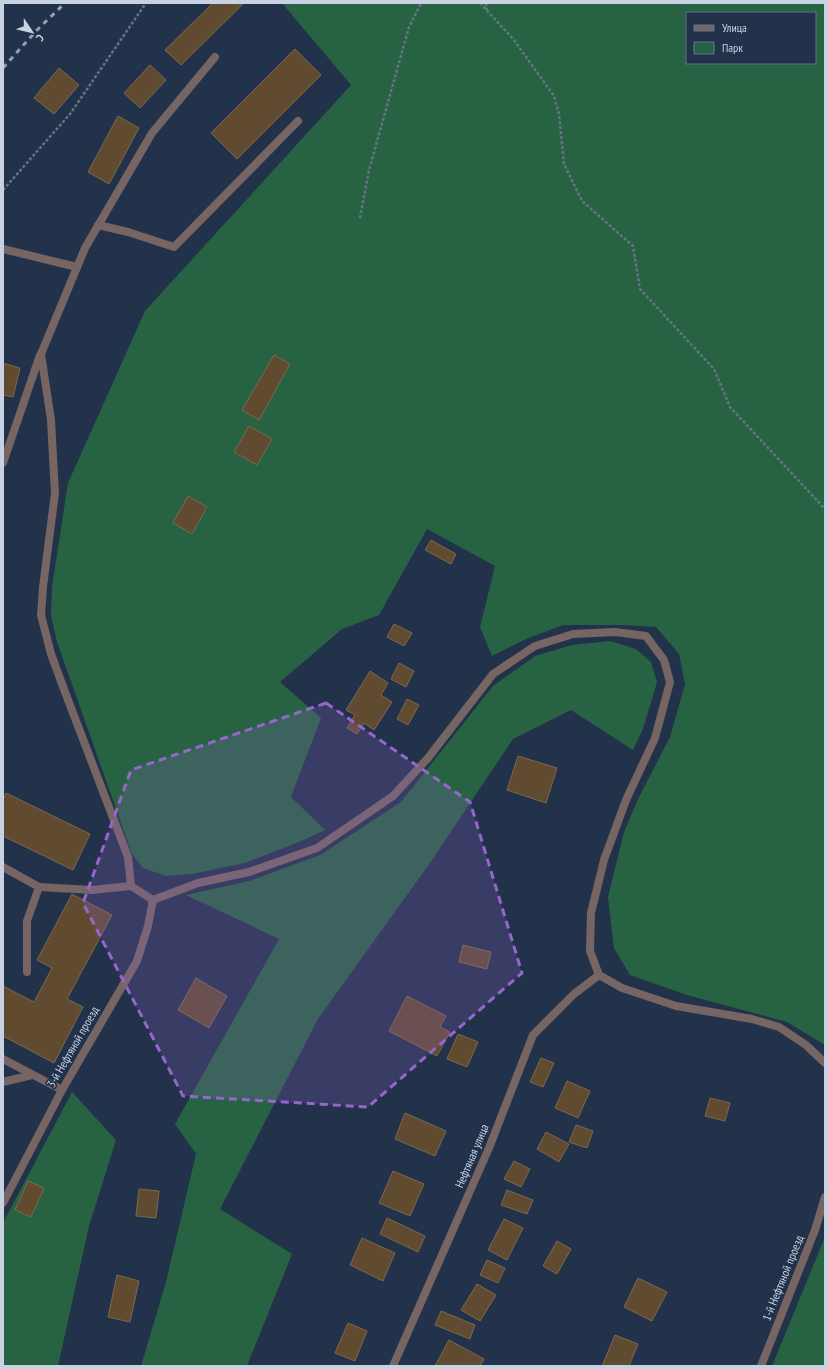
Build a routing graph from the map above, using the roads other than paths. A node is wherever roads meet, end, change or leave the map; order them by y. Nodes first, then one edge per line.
1 (215, 57) dead end
2 (298, 121) dead end
3 (98, 225) junction
4 (3, 248) edge
5 (77, 267) junction
6 (41, 354) junction
7 (3, 463) edge
8 (3, 867) edge
9 (131, 886) junction
10 (39, 887) junction
11 (153, 900) junction
12 (27, 972) dead end
13 (599, 974) junction
14 (3, 1058) edge
15 (825, 1063) edge
16 (32, 1075) junction
17 (3, 1082) edge
18 (62, 1090) junction
19 (825, 1198) edge
20 (3, 1203) edge
21 (393, 1366) edge
22 (761, 1366) edge

1 - 3 street
2 - 3 street
3 - 5 street
4 - 5 street
5 - 6 street
6 - 7 street
6 - 9 street
8 - 10 street
9 - 10 street
9 - 11 street
10 - 12 street
11 - 13 street
11 - 18 street, 3-й Нефтяной проезд
13 - 15 street
13 - 21 street, Нефтяная улица
14 - 16 street
16 - 17 street
16 - 18 street
18 - 20 street, 3-й Нефтяной проезд
19 - 22 street, 1-й Нефтяной проезд

